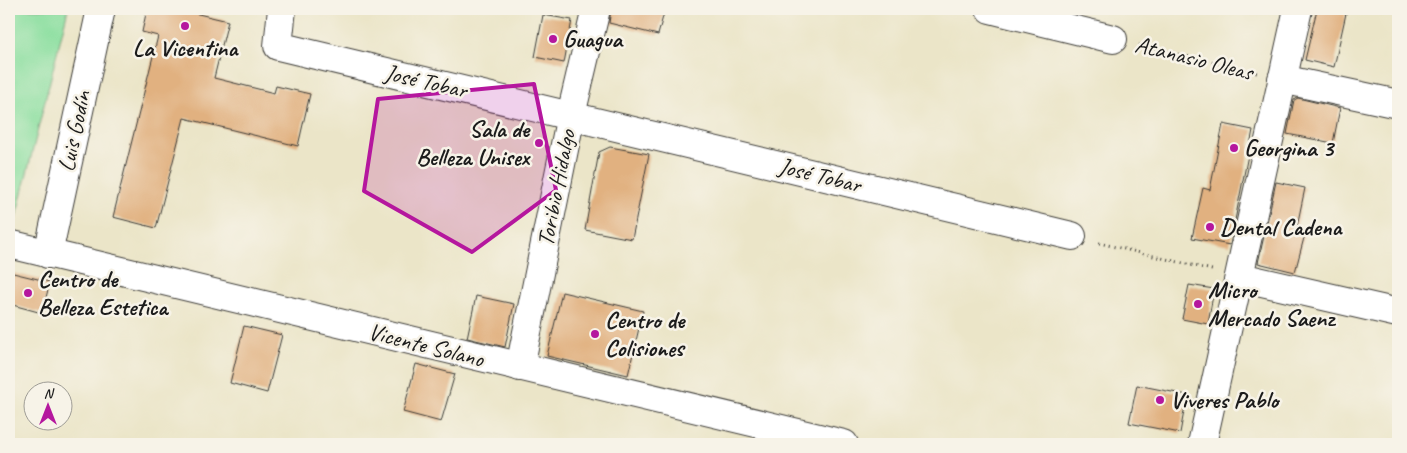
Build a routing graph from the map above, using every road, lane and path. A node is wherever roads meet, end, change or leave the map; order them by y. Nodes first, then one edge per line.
1 (100, 9) edge
2 (282, 9) edge
3 (596, 9) edge
4 (990, 9) edge
5 (1298, 9) edge
6 (1114, 39) joint
7 (1282, 79) junction
8 (1398, 104) edge
9 (571, 115) junction
10 (1072, 236) joint
11 (9, 244) edge
12 (48, 254) junction
13 (1240, 277) junction
14 (1398, 313) edge
15 (520, 367) junction
16 (836, 443) edge
17 (1202, 444) edge

1 - 12 street, Luis Godín
2 - 9 street, José Tobar
3 - 9 street, Toribio Hidalgo
4 - 6 street, Atanasio Oleas
5 - 7 street
6 - 7 path, Atanasio Oleas
7 - 8 street, Atanasio Oleas
7 - 13 street
9 - 10 street, José Tobar
9 - 15 street, Toribio Hidalgo
10 - 13 path
11 - 12 street, Vicente Solano
12 - 15 street, Vicente Solano
13 - 14 street
13 - 17 street
15 - 16 street, Vicente Solano

